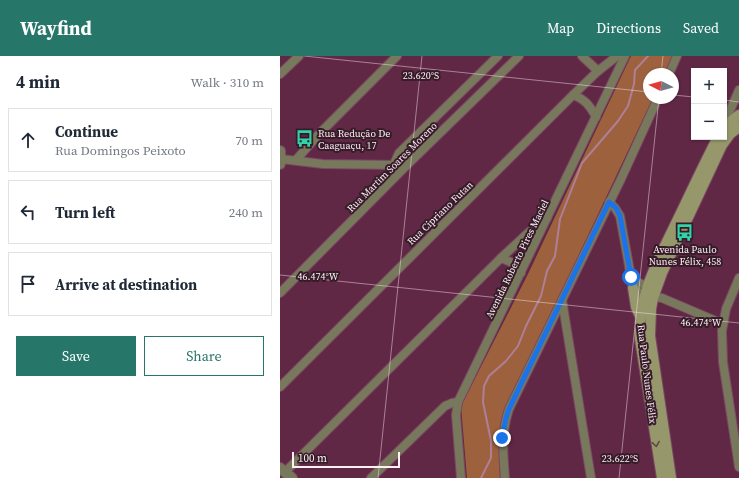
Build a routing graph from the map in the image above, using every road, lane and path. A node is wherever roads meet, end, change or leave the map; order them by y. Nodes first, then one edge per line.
1 (299, 56) edge
2 (397, 56) edge
3 (498, 56) edge
4 (519, 56) edge
5 (582, 56) edge
6 (617, 56) edge
7 (625, 56) edge
8 (677, 56) edge
9 (672, 68) edge
10 (598, 71) junction
11 (280, 74) edge
12 (737, 94) edge
13 (573, 95) junction
14 (655, 104) edge
15 (738, 115) edge
16 (596, 117) junction
17 (727, 119) edge
18 (727, 124) edge
19 (739, 127) edge
20 (718, 142) edge
21 (280, 158) edge
22 (296, 160) junction
23 (394, 164) junction
24 (405, 167) junction
25 (609, 202) junction
26 (548, 217) junction
27 (501, 258) junction
28 (521, 273) junction
29 (631, 277) junction
30 (739, 278) edge
31 (633, 288) junction
32 (280, 293) edge
33 (653, 293) junction
34 (562, 300) junction
35 (640, 316) junction
36 (723, 324) junction
37 (280, 387) edge
38 (458, 402) junction
39 (739, 467) edge
40 (286, 473) edge
41 (371, 478) edge
42 (460, 478) edge
43 (505, 478) edge
44 (591, 478) edge
45 (662, 478) edge
46 (672, 478) edge

1 - 11 street
2 - 22 street
3 - 23 street
4 - 24 street, Rua Martim Soares Moreno
5 - 10 street
6 - 10 street, Rua Cipriano Futan
7 - 16 street, Avenida Roberto Pires Maciel
8 - 9 street
10 - 13 street, Rua Cipriano Futan
12 - 15 street
12 - 17 street
13 - 16 street
13 - 37 street, Rua Cipriano Futan
14 - 25 street
15 - 18 main road
16 - 26 street, Avenida Roberto Pires Maciel
19 - 20 main road, Rua Paulo Nunes Félix
20 - 33 main road, Rua Paulo Nunes Félix
21 - 22 street
22 - 23 street
23 - 24 street
24 - 32 street, Rua Martim Soares Moreno
25 - 29 street
25 - 34 street
26 - 27 street
26 - 28 street, Avenida Roberto Pires Maciel
27 - 28 street
27 - 40 street
28 - 38 street, Avenida Roberto Pires Maciel
29 - 31 street
29 - 33 street
30 - 36 street
31 - 33 street
31 - 35 main road
33 - 35 main road, Rua Paulo Nunes Félix
33 - 36 street
33 - 46 main road, Rua Paulo Nunes Félix
34 - 43 street
34 - 44 street
35 -> 45 main road, Rua Paulo Nunes Félix
36 - 39 street
38 - 41 street
38 - 42 street, Avenida Roberto Pires Maciel

